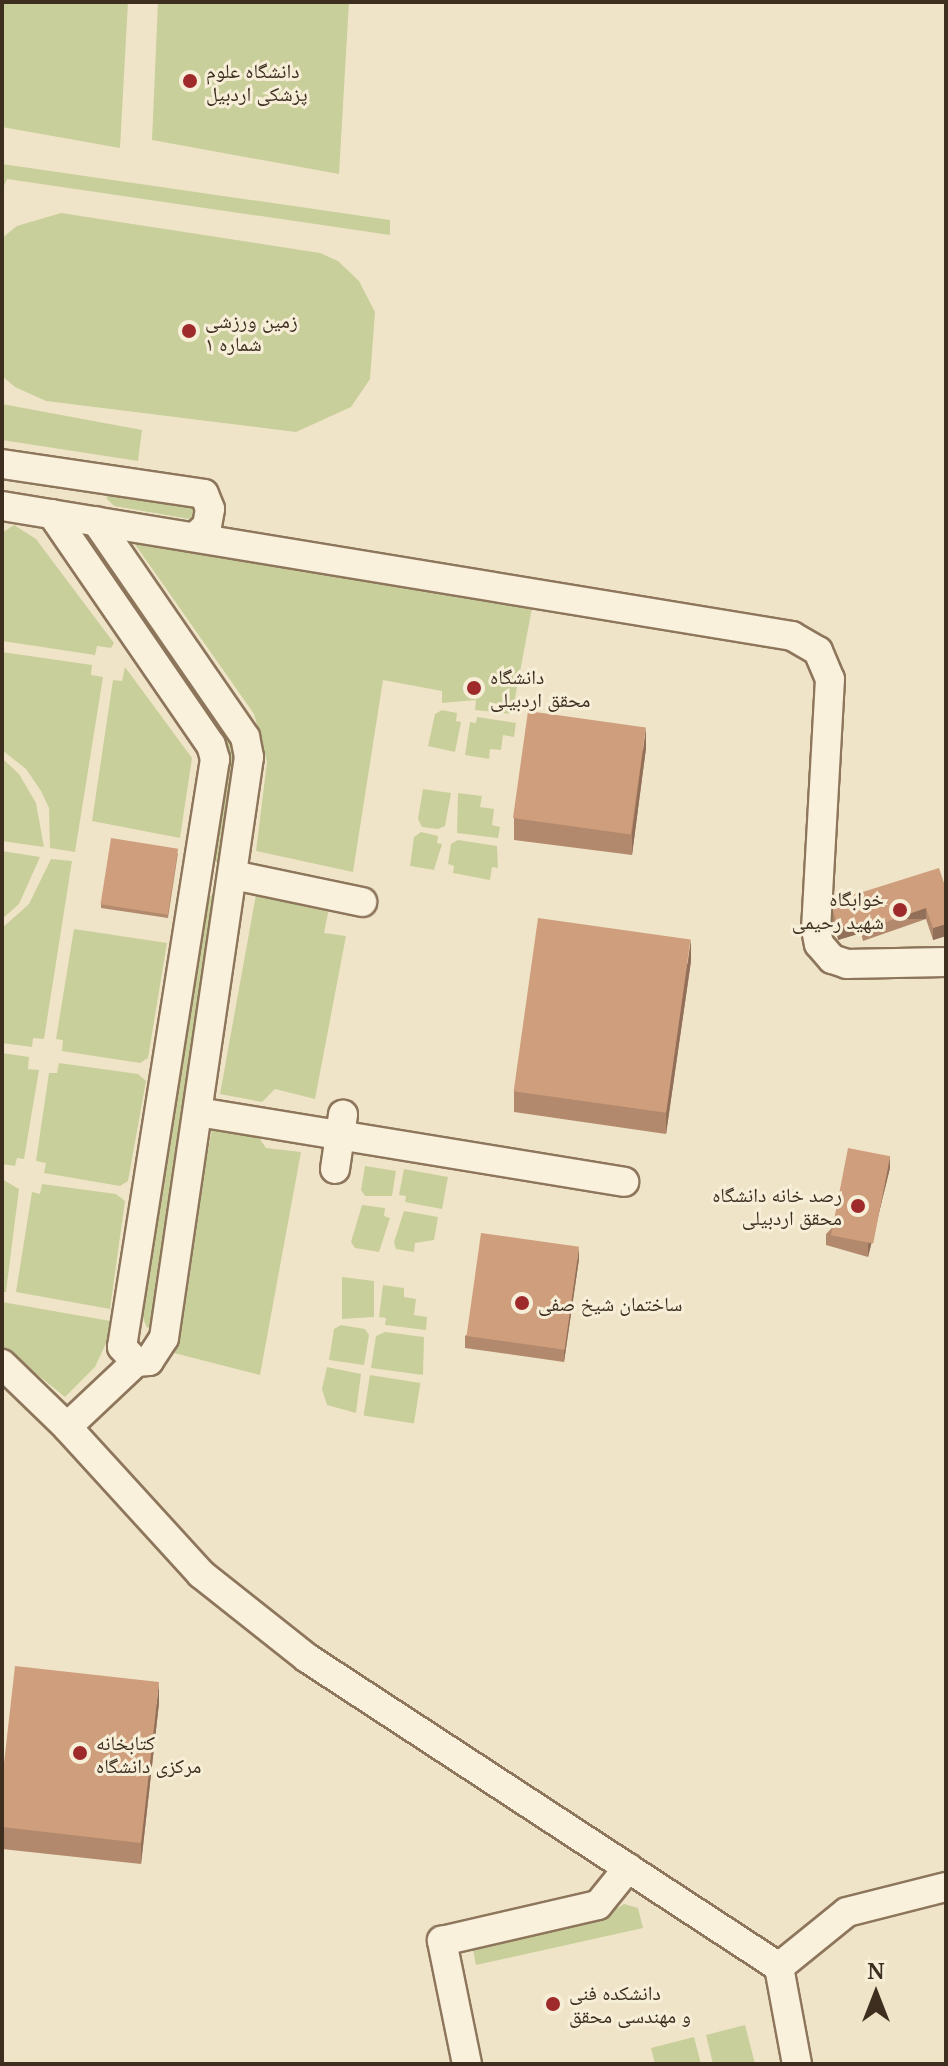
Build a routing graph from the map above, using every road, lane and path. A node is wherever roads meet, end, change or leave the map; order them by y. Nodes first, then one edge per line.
1 (2, 464) edge
2 (36, 469) junction
3 (90, 477) junction
4 (2, 506) edge
5 (41, 513) junction
6 (91, 520) junction
7 (197, 535) junction
8 (233, 875) junction
9 (362, 902) dead end
10 (945, 961) edge
11 (198, 1112) junction
12 (342, 1125) junction
13 (335, 1169) dead end
14 (624, 1182) dead end
15 (136, 1362) junction
16 (2, 1364) edge
17 (67, 1427) junction
18 (628, 1868) junction
19 (946, 1887) edge
20 (779, 1967) junction
21 (467, 2064) edge
22 (797, 2064) edge

1 - 2 street
2 - 3 street
2 - 5 street
3 - 6 street
3 - 7 street
4 - 5 street
5 - 6 street
5 - 15 street
6 - 7 street
6 - 8 street
7 - 10 street
8 - 9 street
8 - 11 street
11 - 12 street
11 - 15 street
12 - 13 street
12 - 14 street
15 - 17 street
16 - 17 street
17 - 18 street
18 - 20 street
18 - 21 street
19 - 20 street
20 - 22 street

